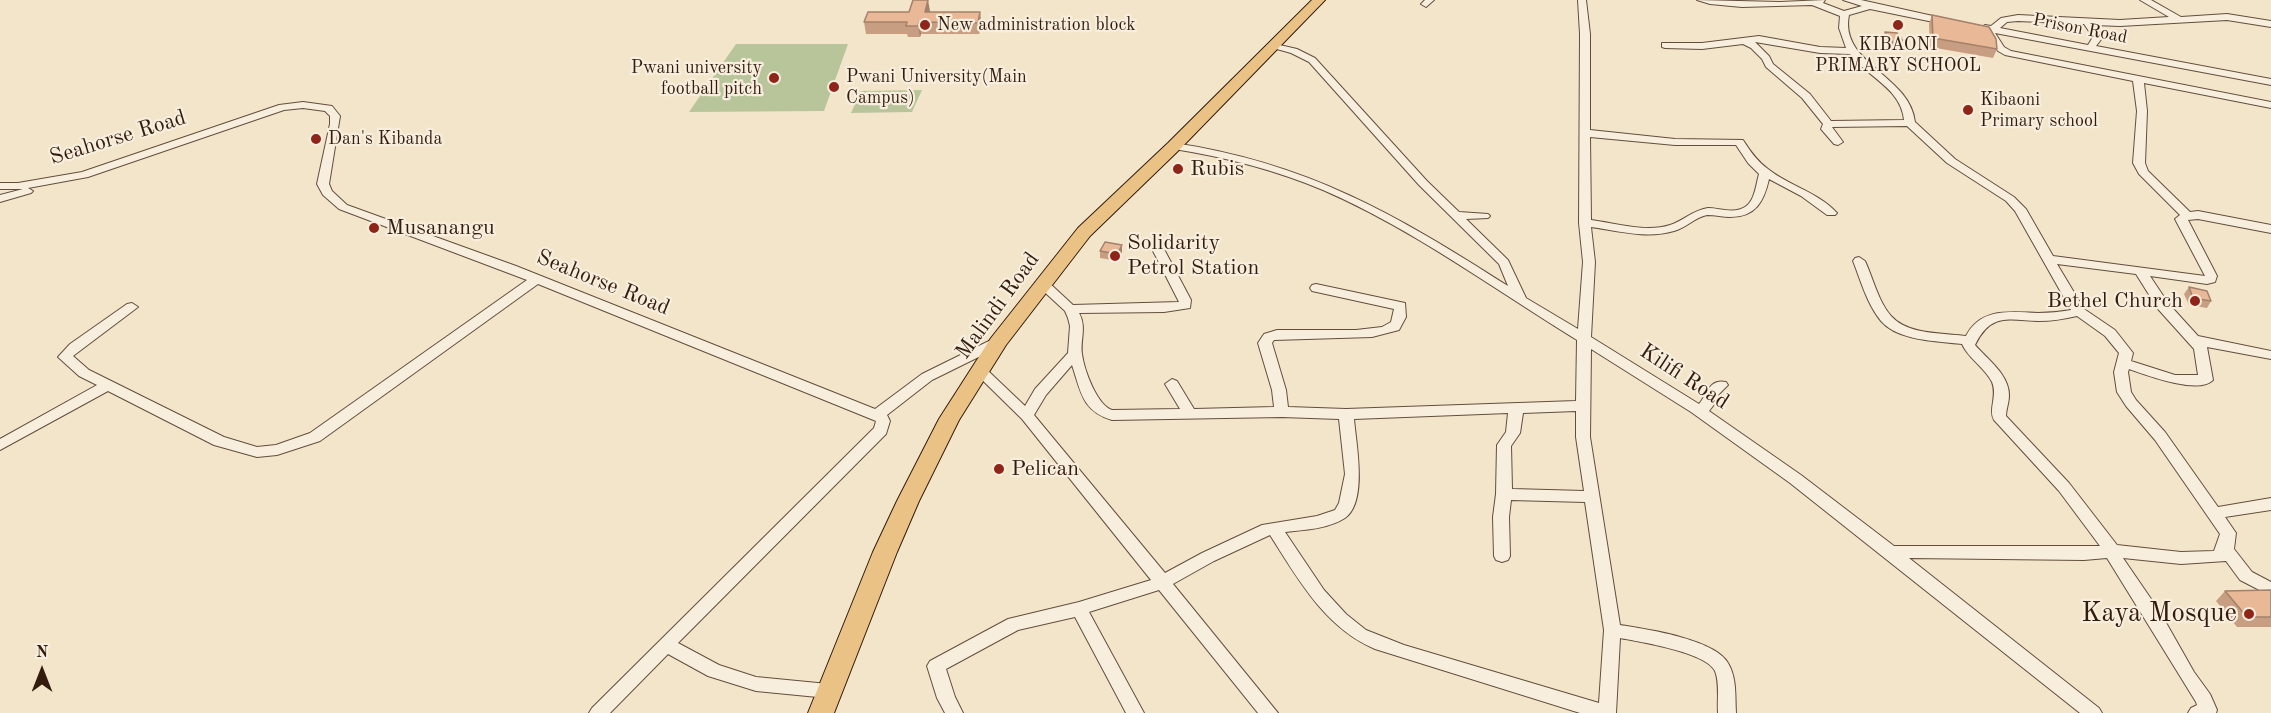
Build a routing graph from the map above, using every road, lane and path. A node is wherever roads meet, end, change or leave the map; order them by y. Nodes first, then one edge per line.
1 (1318, 0) edge
2 (1582, 0) edge
3 (1701, 0) edge
4 (1848, 0) edge
5 (2144, 0) edge
6 (1818, 2) edge
7 (1844, 14) junction
8 (2180, 20) junction
9 (2086, 21) junction
10 (2271, 24) edge
11 (1967, 25) junction
12 (1994, 29) junction
13 (1745, 41) junction
14 (1665, 45) dead end
15 (1271, 46) junction
16 (2091, 48) junction
17 (1852, 51) junction
18 (2138, 78) junction
19 (2271, 82) edge
20 (2271, 105) edge
21 (1910, 123) junction
22 (1828, 124) junction
23 (1586, 133) junction
24 (1179, 141) junction
25 (1838, 142) dead end
26 (1765, 173) junction
27 (84, 175) junction
28 (0, 186) edge
29 (0, 199) edge
30 (1831, 213) dead end
31 (1456, 214) junction
32 (1484, 216) dead end
33 (2187, 216) junction
34 (1585, 223) junction
35 (2271, 229) edge
36 (1159, 251) dead end
37 (2051, 260) junction
38 (1859, 261) dead end
39 (2141, 272) junction
40 (536, 279) junction
41 (1042, 283) junction
42 (1316, 288) dead end
43 (1521, 300) junction
44 (132, 308) dead end
45 (1070, 309) junction
46 (2079, 312) junction
47 (1584, 339) junction
48 (2195, 340) junction
49 (998, 342) junction
50 (1969, 342) junction
51 (1076, 354) junction
52 (2271, 355) edge
53 (2124, 363) junction
54 (979, 370) junction
55 (1172, 384) dead end
56 (1721, 385) dead end
57 (108, 386) junction
58 (1583, 406) junction
59 (1516, 408) junction
60 (1282, 412) junction
61 (1699, 412) junction
62 (1190, 413) junction
63 (1346, 414) junction
64 (877, 415) junction
65 (1027, 416) junction
66 (0, 445) edge
67 (1504, 494) junction
68 (1592, 497) junction
69 (2271, 504) edge
70 (2214, 513) junction
71 (1274, 528) junction
72 (2228, 533) junction
73 (2112, 551) junction
74 (1890, 552) junction
75 (1502, 556) dead end
76 (2246, 576) junction
77 (1163, 582) junction
78 (2271, 585) edge
79 (2271, 590) edge
80 (1079, 609) junction
81 (1612, 630) junction
82 (666, 645) junction
83 (828, 691) junction
84 (598, 713) edge
85 (821, 713) edge
86 (954, 713) edge
87 (1136, 713) edge
88 (1269, 713) edge
89 (1607, 713) edge
90 (1726, 713) edge
91 (2093, 713) edge
92 (2197, 713) edge

1 - 15 highway, Malindi Road
2 - 23 street
3 - 6 street
4 - 11 street, Prison Road
5 - 8 street
6 - 7 street
7 - 11 street
7 - 17 street
8 - 9 street
8 - 10 street
9 - 12 street
9 - 16 street
11 - 12 street, Prison Road
11 - 18 street
12 - 16 street, Prison Road
13 - 14 street
13 - 17 street
13 - 22 street
15 - 24 highway, Malindi Road
15 - 31 street
16 - 19 street, Prison Road
17 - 21 street
18 - 20 street
18 - 33 street
21 - 22 street
21 - 37 street
22 - 25 street
23 - 26 street
23 - 34 street
24 - 41 highway, Malindi Road
24 - 43 street, Kilifi Road
26 - 30 street
26 - 34 street
27 - 28 street, Seahorse Road
27 - 29 street
27 - 40 street, Seahorse Road
31 - 32 street
31 - 43 street
33 - 35 street
33 - 39 street
34 - 47 street
36 - 45 street
37 - 39 street
37 - 46 street
38 - 50 street
39 - 48 street
40 - 57 street
40 - 64 street, Seahorse Road
41 - 45 street
41 - 49 highway, Malindi Road
42 - 60 street
43 - 47 street, Kilifi Road
44 - 57 street
45 - 51 street
46 - 50 street
46 - 53 street
47 - 58 street
47 - 61 street, Kilifi Road
48 - 52 street
48 - 53 street
49 - 54 highway, Malindi Road
49 - 64 street
50 - 73 street
51 - 62 street
51 - 65 street
53 - 70 street
54 - 65 street
54 - 83 highway, Malindi Road
55 - 62 street
56 - 61 street
57 - 66 street
58 - 59 street
58 - 68 street
59 - 63 street
59 - 67 street
60 - 62 street
60 - 63 street
61 - 74 street, Kilifi Road
63 - 71 street
64 - 82 street
65 - 77 street
67 - 68 street
67 - 75 street
68 - 81 street
69 - 70 street
70 - 72 street
71 - 77 street
71 - 89 street
72 - 73 street
72 - 76 street
73 - 74 street
73 - 92 street
74 - 91 street, Kilifi Road
76 - 78 street
76 - 79 street
77 - 80 street
77 - 88 street
80 - 86 street
80 - 87 street
81 - 89 street
81 - 90 street
82 - 83 street
82 - 84 street
83 - 85 highway, Malindi Road

